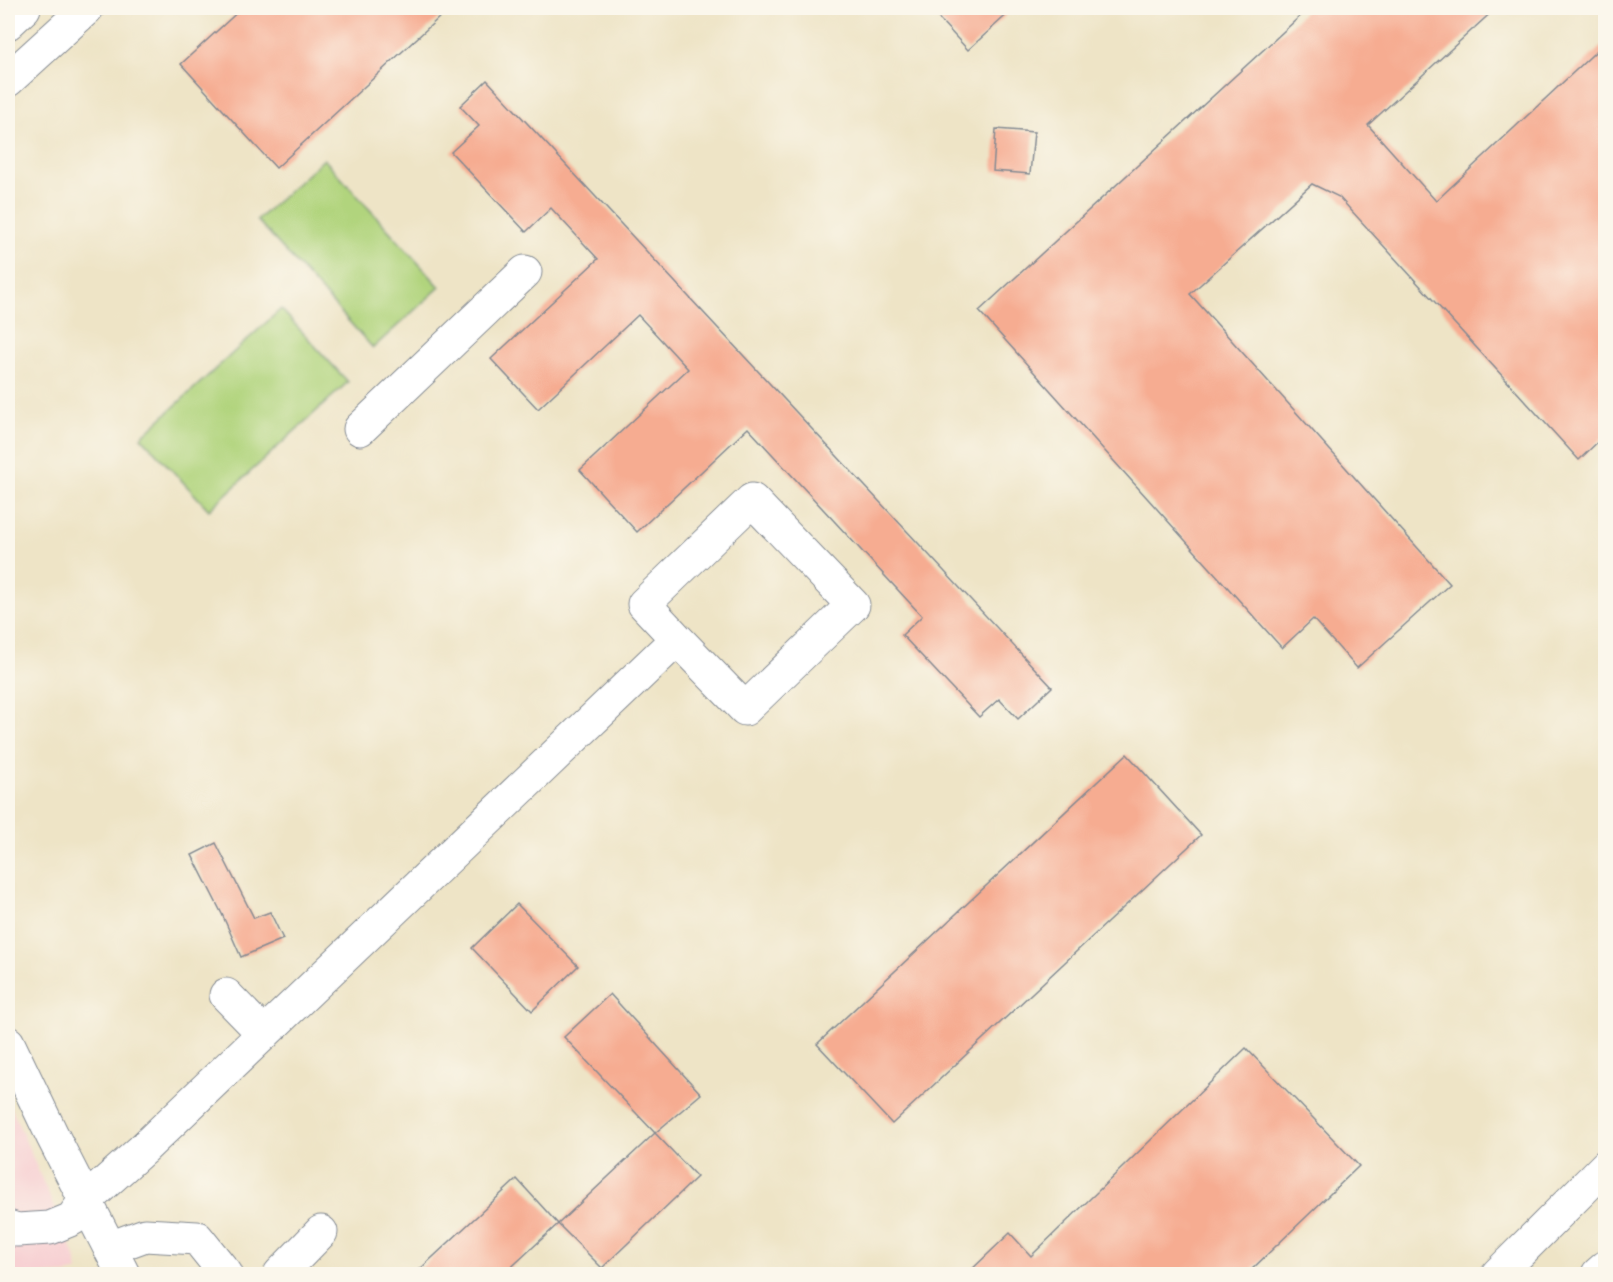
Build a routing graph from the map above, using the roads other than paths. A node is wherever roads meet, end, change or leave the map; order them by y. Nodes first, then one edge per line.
1 (24, 8) edge
2 (87, 8) edge
3 (8, 23) edge
4 (8, 80) edge
5 (525, 272) dead end
6 (360, 429) dead end
7 (677, 639) junction
8 (226, 994) dead end
9 (264, 1034) junction
10 (8, 1043) edge
11 (1605, 1166) edge
12 (85, 1201) junction
13 (8, 1227) edge
14 (321, 1232) dead end
15 (117, 1261) edge
16 (1605, 1267) edge
17 (226, 1275) edge
18 (280, 1275) edge
19 (1498, 1275) edge
20 (1598, 1275) edge

1 - 3 main road
2 - 4 main road
5 - 6 main road
7 - 7 main road
7 - 9 main road
8 - 9 main road
9 - 12 main road
10 - 12 main road
11 - 19 main road
12 - 13 main road
12 - 15 main road
14 - 18 main road
15 - 17 main road
16 - 20 main road

